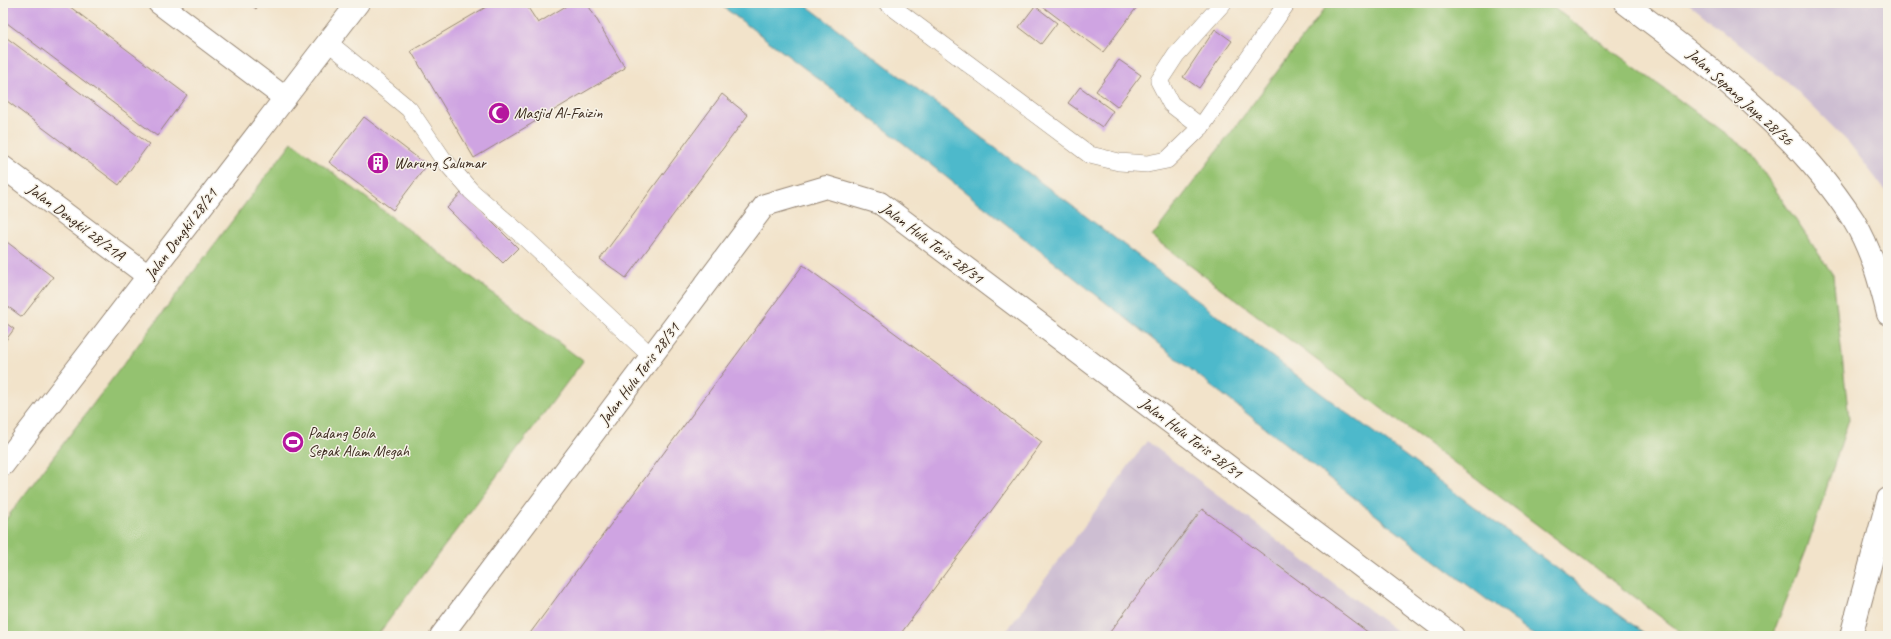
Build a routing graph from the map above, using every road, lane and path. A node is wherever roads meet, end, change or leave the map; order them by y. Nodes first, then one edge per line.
1 (158, 3) edge
2 (358, 3) edge
3 (887, 3) edge
4 (1223, 3) edge
5 (1287, 3) edge
6 (1626, 3) edge
7 (328, 42) junction
8 (285, 98) junction
9 (1201, 127) junction
10 (3, 167) edge
11 (148, 276) junction
12 (1888, 314) edge
13 (651, 356) junction
14 (6, 456) edge
15 (1888, 499) edge
16 (441, 636) edge
17 (1453, 636) edge
18 (1851, 636) edge

1 - 8 street
2 - 7 street, Jalan Dengkil 28/21
3 - 9 lane
4 - 9 lane
5 - 9 lane
6 - 12 street, Jalan Sepang Jaya 28/36
7 - 8 street, Jalan Dengkil 28/21
7 - 13 lane
8 - 11 street, Jalan Dengkil 28/21
10 - 11 street, Jalan Dengkil 28/21A
11 - 14 street, Jalan Dengkil 28/21
13 - 16 street, Jalan Hulu Teris 28/31
13 - 17 street, Jalan Hulu Teris 28/31
15 - 18 street

